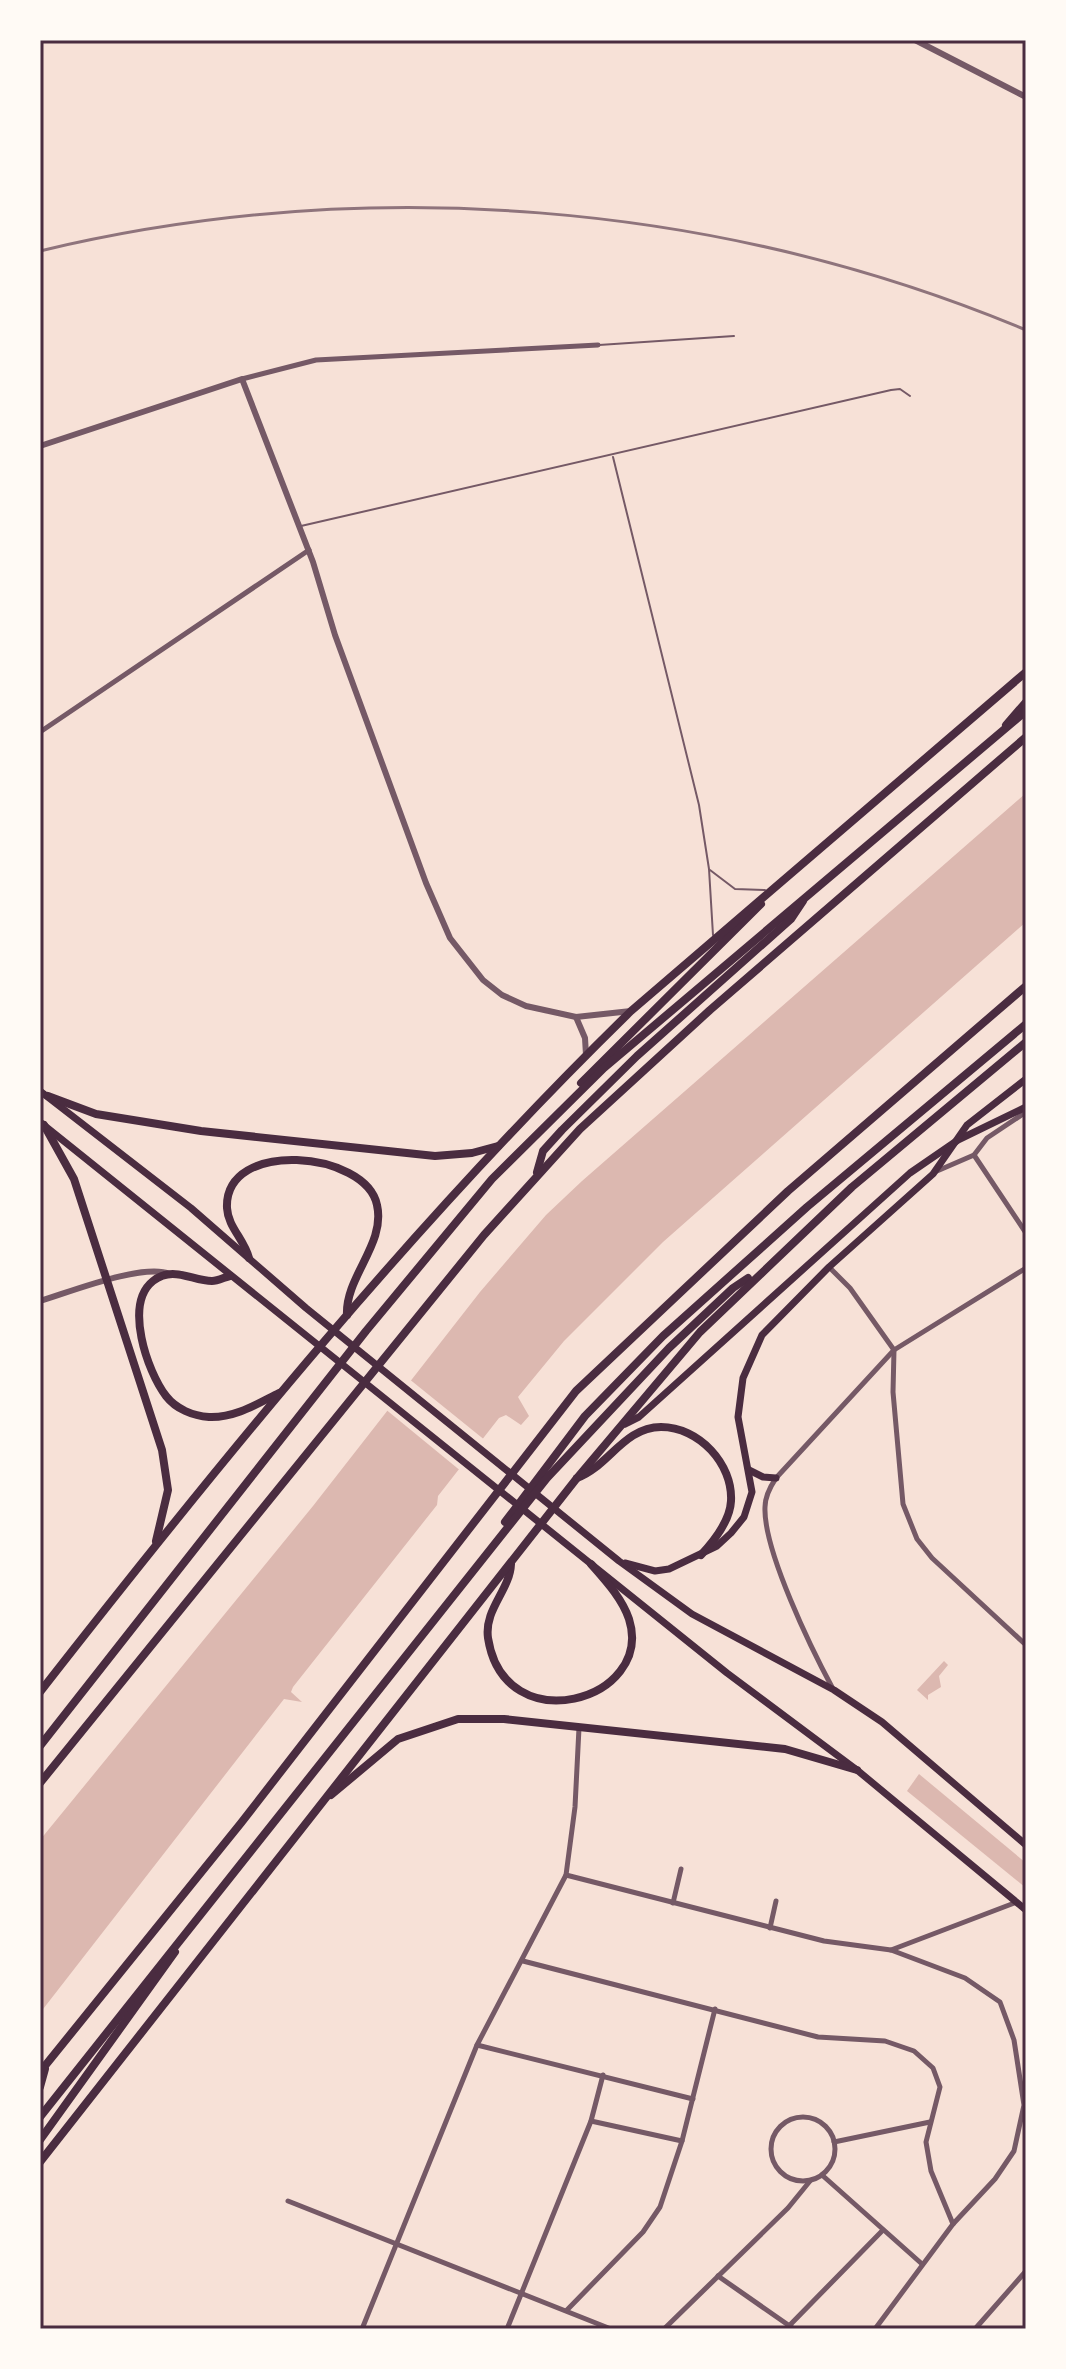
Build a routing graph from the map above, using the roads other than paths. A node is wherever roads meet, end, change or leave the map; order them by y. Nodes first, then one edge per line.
1 (915, 40) edge
2 (1026, 97) edge
3 (734, 336) dead end
4 (598, 345) joint
5 (242, 379) junction
6 (910, 396) dead end
7 (40, 446) edge
8 (613, 456) junction
9 (299, 527) junction
10 (309, 550) junction
11 (1026, 672) edge
12 (1026, 702) edge
13 (1026, 711) edge
14 (1004, 729) junction
15 (40, 732) edge
16 (1026, 737) edge
17 (709, 869) junction
18 (771, 891) junction
19 (803, 901) junction
20 (713, 940) junction
21 (1026, 987) edge
22 (631, 1011) junction
23 (576, 1017) junction
24 (1026, 1024) edge
25 (1026, 1042) edge
26 (586, 1055) junction
27 (1026, 1079) edge
28 (44, 1094) edge
29 (563, 1105) junction
30 (1026, 1109) edge
31 (42, 1124) edge
32 (958, 1140) junction
33 (499, 1145) junction
34 (974, 1155) junction
35 (933, 1174) junction
36 (535, 1177) junction
37 (1026, 1233) edge
38 (831, 1243) junction
39 (842, 1255) junction
40 (249, 1258) junction
41 (829, 1267) junction
42 (1026, 1268) edge
43 (170, 1274) junction
44 (756, 1275) junction
45 (230, 1276) junction
46 (107, 1281) junction
47 (40, 1301) edge
48 (347, 1316) junction
49 (894, 1350) junction
50 (283, 1390) junction
51 (625, 1424) junction
52 (749, 1470) junction
53 (577, 1478) junction
54 (776, 1478) junction
55 (495, 1541) junction
56 (155, 1544) junction
57 (701, 1555) junction
58 (619, 1561) junction
59 (512, 1563) junction
60 (591, 1564) junction
61 (1026, 1645) edge
62 (834, 1690) junction
63 (40, 1692) edge
64 (579, 1728) junction
65 (40, 1746) edge
66 (857, 1770) junction
67 (40, 1783) edge
68 (327, 1797) junction
69 (1026, 1845) edge
70 (681, 1869) dead end
71 (566, 1875) junction
72 (776, 1901) dead end
73 (1017, 1902) junction
74 (673, 1903) junction
75 (1026, 1910) edge
76 (191, 1927) junction
77 (770, 1928) junction
78 (891, 1950) junction
79 (523, 1961) junction
80 (715, 2009) junction
81 (477, 2045) junction
82 (43, 2068) edge
83 (603, 2075) junction
84 (40, 2087) edge
85 (694, 2099) junction
86 (40, 2117) edge
87 (591, 2121) junction
88 (930, 2122) junction
89 (40, 2140) edge
90 (682, 2141) junction
91 (834, 2142) junction
92 (40, 2162) edge
93 (822, 2175) junction
94 (810, 2181) junction
95 (288, 2201) dead end
96 (953, 2224) junction
97 (883, 2230) junction
98 (397, 2244) junction
99 (922, 2264) junction
100 (1026, 2271) edge
101 (718, 2276) junction
102 (521, 2293) junction
103 (567, 2310) junction
104 (789, 2328) edge
105 (362, 2329) edge
106 (507, 2329) edge
107 (611, 2329) edge
108 (664, 2329) edge
109 (875, 2329) edge
110 (975, 2329) edge

1 - 2 street
3 - 4 lane
4 - 5 street
5 - 7 street
5 - 9 street
6 - 8 lane
8 - 9 lane
8 - 17 lane
9 - 10 street
10 - 15 street
10 - 23 street
11 - 18 highway
12 - 14 highway
13 - 14 highway
14 - 19 highway
16 - 36 highway
17 - 18 lane
17 - 20 lane
18 - 20 highway
18 - 29 highway
19 - 29 highway
19 - 36 highway
20 - 22 highway
21 - 82 highway
22 - 23 street
22 - 26 highway
23 - 26 street
24 - 55 highway
25 - 44 highway
26 - 33 highway
27 - 32 main road
28 - 33 highway
28 - 40 main road
29 - 65 highway
30 - 32 main road
30 - 34 street
31 - 45 main road
31 - 46 highway
32 - 35 main road
32 - 38 main road
33 - 48 highway
34 - 35 street
34 - 37 street
35 - 39 main road
36 - 67 highway
38 - 39 main road
38 - 51 main road
39 - 41 main road
40 - 48 highway
40 - 58 main road
41 - 49 street
41 - 52 main road
42 - 49 street
43 - 45 highway
43 - 46 street
43 - 50 highway
44 - 51 highway
44 - 55 highway
45 - 60 main road
46 - 47 street
46 - 56 highway
48 - 50 highway
49 - 54 street
49 - 61 street
50 - 56 highway
51 - 53 highway
52 - 54 main road
52 - 57 main road
53 - 57 highway
53 - 59 highway
54 - 62 street
55 - 76 highway
56 - 63 highway
57 - 58 main road
58 - 62 main road
59 - 60 highway
59 - 68 highway
60 - 66 main road
62 - 69 main road
64 - 66 highway
64 - 68 highway
64 - 71 street
66 - 73 main road
68 - 92 highway
70 - 74 street
71 - 74 street
71 - 79 street
72 - 77 street
73 - 75 main road
73 - 78 street
74 - 77 street
76 - 86 highway
76 - 89 highway
77 - 78 street
78 - 96 street
79 - 80 street
79 - 81 street
80 - 85 street
80 - 88 street
81 - 83 street
81 - 98 street
82 - 84 highway
83 - 85 street
83 - 87 street
85 - 90 street
87 - 90 street
87 - 102 street
88 - 91 street
88 - 96 street
90 - 103 street
91 - 93 street
91 - 94 street
93 - 94 street
93 - 97 street
94 - 101 street
95 - 98 street
96 - 99 street
97 - 99 street
97 - 104 street
98 - 102 street
98 - 105 street
99 - 109 street
100 - 110 street
101 - 104 street
101 - 108 street
102 - 103 street
102 - 106 street
103 - 107 street

